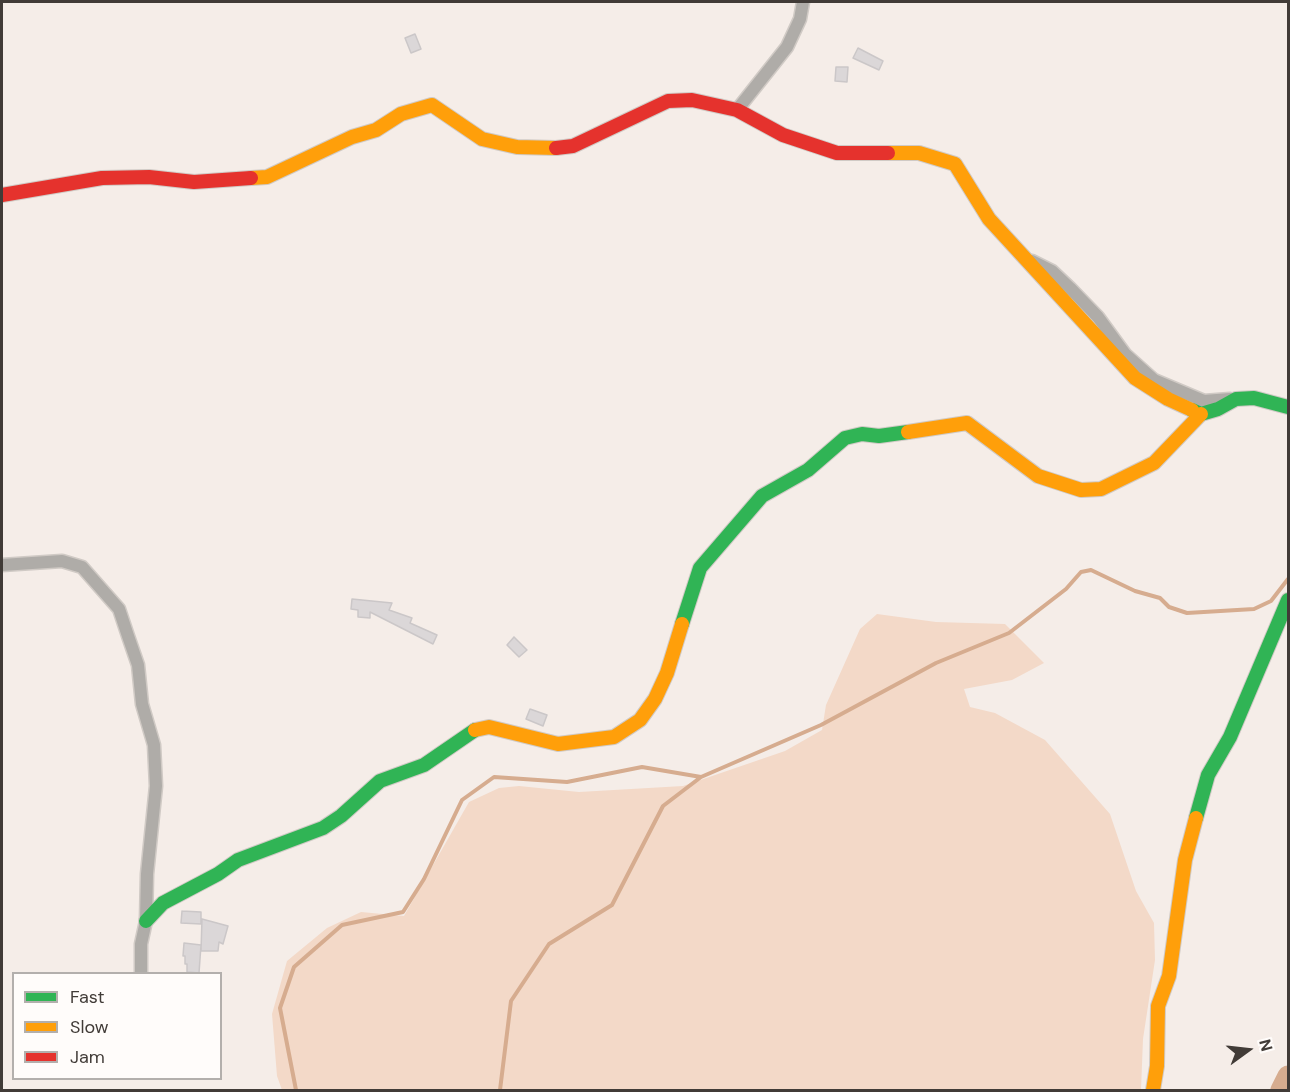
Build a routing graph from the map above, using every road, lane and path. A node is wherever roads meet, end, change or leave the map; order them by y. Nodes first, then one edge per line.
1 (803, 2) edge
2 (737, 110) junction
3 (2, 195) edge
4 (1023, 256) junction
5 (1236, 399) junction
6 (1288, 407) edge
7 (1201, 414) junction
8 (2, 566) edge
9 (1288, 600) edge
10 (146, 921) junction
11 (141, 972) edge
12 (1153, 1090) edge

1 - 2 street
2 - 3 street
2 - 4 street
4 - 5 street
4 - 7 street
5 - 6 street
5 - 7 street
7 - 10 street
8 - 10 street
9 - 12 street
10 - 11 street

